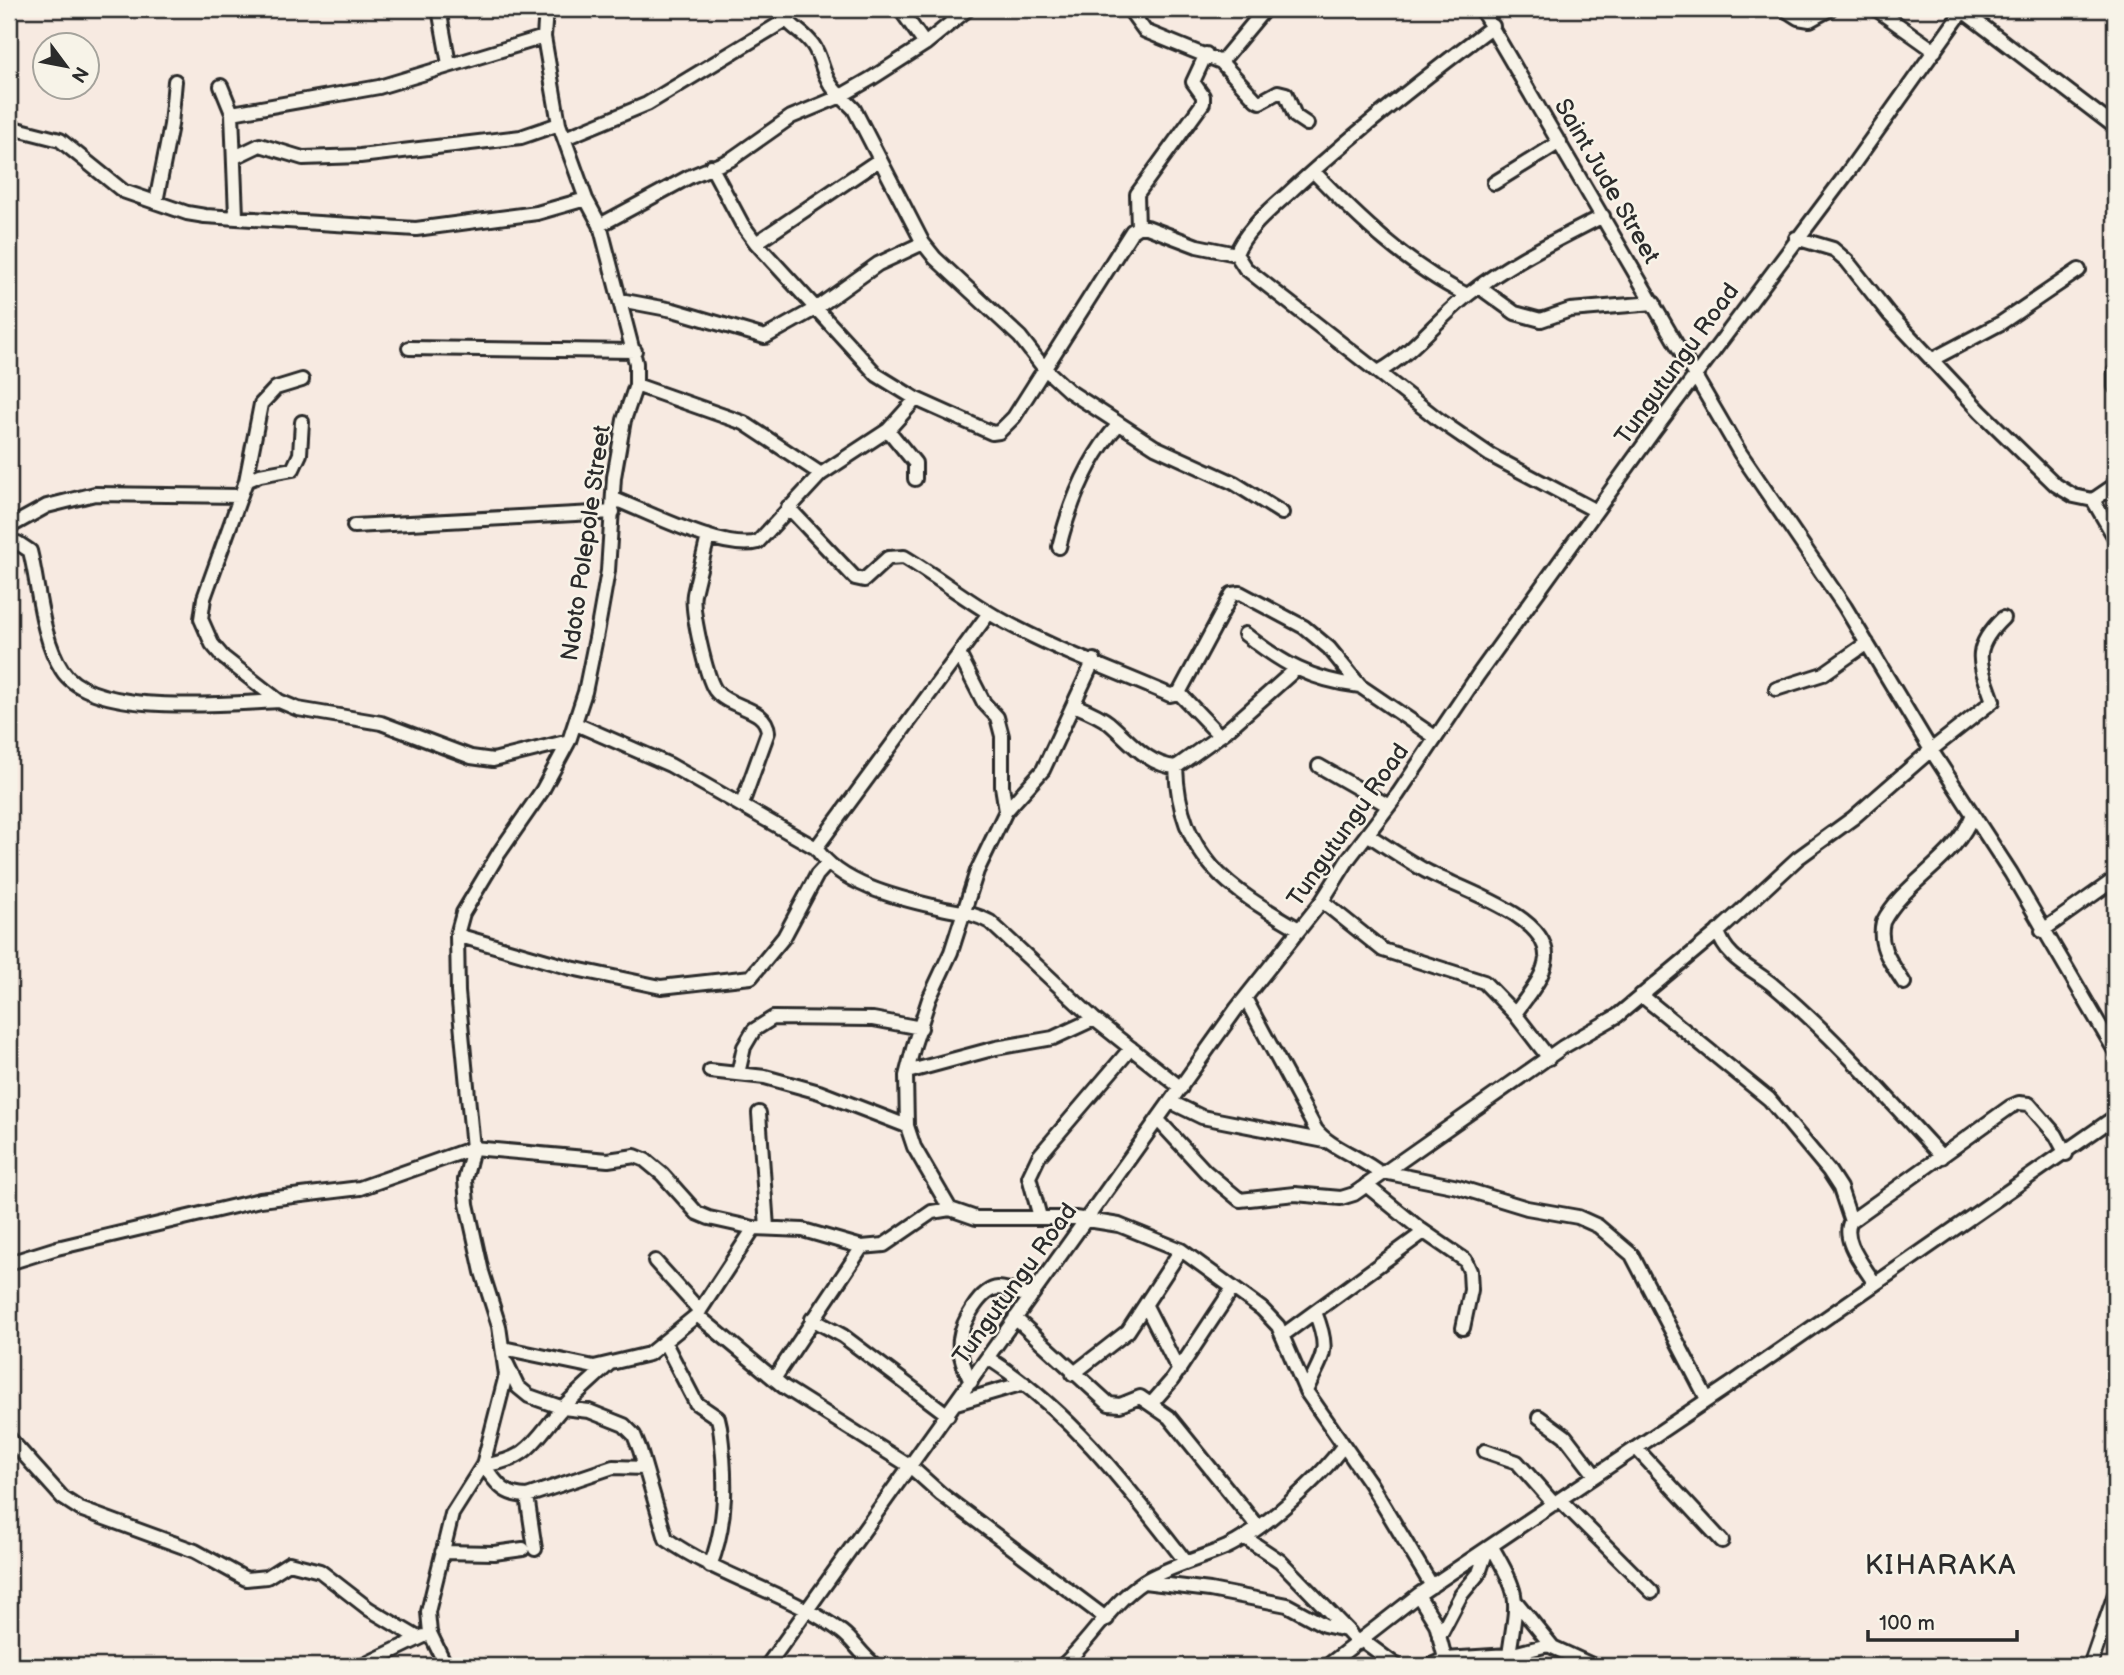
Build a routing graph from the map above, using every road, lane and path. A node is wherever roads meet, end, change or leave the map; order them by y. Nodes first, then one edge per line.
1 (439, 9) edge
2 (546, 9) edge
3 (900, 9) edge
4 (968, 9) edge
5 (1129, 9) edge
6 (1265, 9) edge
7 (1481, 9) edge
8 (1784, 9) edge
9 (1830, 9) edge
10 (1876, 9) edge
11 (1963, 10) edge
12 (784, 14) edge
13 (1493, 26) junction
14 (544, 37) junction
15 (925, 44) junction
16 (1936, 51) junction
17 (1206, 54) junction
18 (1220, 62) junction
19 (449, 64) junction
20 (175, 80) dead end
21 (221, 86) dead end
22 (839, 97) junction
23 (232, 113) junction
24 (559, 124) junction
25 (1307, 124) dead end
26 (9, 127) edge
27 (2115, 127) edge
28 (565, 138) junction
29 (1560, 142) junction
30 (235, 157) junction
31 (879, 160) junction
32 (711, 166) junction
33 (1313, 171) junction
34 (1494, 183) dead end
35 (586, 199) junction
36 (156, 202) junction
37 (236, 216) junction
38 (1603, 216) junction
39 (600, 225) junction
40 (1139, 227) junction
41 (1796, 238) junction
42 (756, 243) junction
43 (923, 243) junction
44 (1236, 254) junction
45 (2079, 270) dead end
46 (1479, 287) junction
47 (1467, 295) junction
48 (620, 300) junction
49 (1654, 303) junction
50 (815, 309) junction
51 (409, 348) dead end
52 (635, 351) junction
53 (1933, 359) junction
54 (1044, 368) junction
55 (2115, 370) edge
56 (1380, 371) junction
57 (1695, 375) junction
58 (302, 380) dead end
59 (636, 385) junction
60 (2115, 387) edge
61 (916, 400) junction
62 (302, 422) dead end
63 (1118, 425) junction
64 (888, 430) junction
65 (821, 474) junction
66 (915, 479) dead end
67 (246, 481) junction
68 (2115, 485) edge
69 (240, 496) junction
70 (2093, 500) junction
71 (614, 505) junction
72 (788, 507) junction
73 (1596, 511) junction
74 (1282, 513) dead end
75 (354, 526) dead end
76 (9, 527) edge
77 (708, 536) junction
78 (2115, 538) edge
79 (12, 542) edge
80 (1059, 547) dead end
81 (989, 613) junction
82 (2003, 618) dead end
83 (1245, 634) dead end
84 (1867, 643) junction
85 (960, 656) junction
86 (1094, 660) junction
87 (1296, 669) junction
88 (1360, 686) junction
89 (1776, 689) dead end
90 (1179, 693) junction
91 (279, 701) junction
92 (1074, 705) junction
93 (576, 724) junction
94 (1220, 736) junction
95 (1435, 737) junction
96 (569, 741) junction
97 (1931, 750) junction
98 (1319, 766) dead end
99 (1176, 767) junction
100 (742, 804) junction
101 (1389, 806) junction
102 (1006, 811) junction
103 (1973, 814) junction
104 (1367, 834) junction
105 (816, 848) junction
106 (827, 864) junction
107 (2115, 879) edge
108 (1322, 901) junction
109 (961, 911) junction
110 (1299, 929) junction
111 (2042, 931) junction
112 (1718, 932) junction
113 (457, 935) junction
114 (1905, 983) dead end
115 (1641, 995) junction
116 (1245, 998) junction
117 (1515, 1014) junction
118 (1094, 1019) junction
119 (921, 1028) junction
120 (1131, 1048) junction
121 (2115, 1051) edge
122 (1549, 1058) junction
123 (710, 1071) dead end
124 (907, 1072) junction
125 (738, 1074) junction
126 (1181, 1088) junction
127 (1171, 1102) junction
128 (759, 1112) dead end
129 (2115, 1117) edge
130 (1158, 1120) junction
131 (907, 1126) junction
132 (1325, 1141) junction
133 (473, 1148) junction
134 (2066, 1154) junction
135 (1942, 1157) junction
136 (1383, 1173) junction
137 (1366, 1185) junction
138 (950, 1209) junction
139 (1040, 1217) junction
140 (1087, 1220) junction
141 (1851, 1221) junction
142 (760, 1228) junction
143 (1424, 1232) junction
144 (862, 1247) junction
145 (1181, 1250) junction
146 (655, 1261) dead end
147 (9, 1263) edge
148 (1875, 1284) junction
149 (1233, 1288) junction
150 (1030, 1297) junction
151 (1146, 1306) junction
152 (1315, 1312) junction
153 (699, 1313) junction
154 (1016, 1318) junction
155 (812, 1319) junction
156 (1463, 1328) dead end
157 (1283, 1335) junction
158 (665, 1342) junction
159 (503, 1348) junction
160 (988, 1358) junction
161 (506, 1363) junction
162 (609, 1364) junction
163 (1179, 1371) junction
164 (1073, 1374) junction
165 (774, 1379) junction
166 (971, 1382) junction
167 (1024, 1383) junction
168 (1306, 1391) junction
169 (1707, 1399) junction
170 (956, 1403) junction
171 (1152, 1403) junction
172 (563, 1408) junction
173 (948, 1415) junction
174 (1539, 1416) dead end
175 (9, 1438) edge
176 (1343, 1446) junction
177 (1636, 1448) junction
178 (1485, 1451) dead end
179 (482, 1465) junction
180 (911, 1467) junction
181 (645, 1468) junction
182 (1595, 1475) junction
183 (527, 1496) junction
184 (1557, 1502) junction
185 (1258, 1527) junction
186 (1244, 1537) junction
187 (1722, 1541) dead end
188 (1489, 1549) junction
189 (442, 1552) junction
190 (1186, 1562) junction
191 (710, 1566) junction
192 (1144, 1582) junction
193 (1432, 1586) junction
194 (1651, 1592) dead end
195 (2115, 1594) edge
196 (1419, 1595) junction
197 (1517, 1603) junction
198 (804, 1612) junction
199 (1107, 1619) junction
200 (424, 1636) junction
201 (1439, 1637) junction
202 (1357, 1638) junction
203 (1552, 1646) junction
204 (1505, 1659) edge
205 (1446, 1663) edge
206 (362, 1666) edge
207 (446, 1666) edge
208 (767, 1666) edge
209 (876, 1666) edge
210 (1062, 1666) edge
211 (1327, 1666) edge
212 (1397, 1666) edge
213 (1429, 1666) edge
214 (1594, 1666) edge
215 (2090, 1666) edge

1 - 19 street
2 - 14 street, Ndoto Polepole Street
3 - 15 street
4 - 15 street
5 - 17 street
6 - 18 street
7 - 13 street, Saint Jude Street
8 - 9 street
10 - 16 street
11 - 16 street, Tungutungu Road
11 - 27 street
12 - 22 street
12 - 28 street
13 - 29 street, Saint Jude Street
13 - 33 street
14 - 19 street
14 - 24 street, Ndoto Polepole Street
15 - 22 street
16 - 41 street, Tungutungu Road
17 - 18 street
17 - 40 street
18 - 25 street
19 - 23 street
20 - 36 street
21 - 23 street
22 - 31 street
22 - 32 street
23 - 30 street
24 - 28 street, Ndoto Polepole Street
24 - 30 street
26 - 36 street
28 - 35 street, Ndoto Polepole Street
29 - 34 street
29 - 38 street, Saint Jude Street
30 - 37 street
31 - 42 street
31 - 43 street
32 - 39 street
32 - 42 street
33 - 44 street
33 - 47 street
35 - 37 street
35 - 39 street, Ndoto Polepole Street
36 - 37 street
38 - 46 street
38 - 49 street, Saint Jude Street
39 - 48 street, Ndoto Polepole Street
40 - 44 street
40 - 54 street
41 - 53 street
41 - 57 street, Tungutungu Road
42 - 50 street
43 - 50 street
43 - 54 street
44 - 56 street
45 - 53 street
46 - 47 street
46 - 49 street
47 - 56 street
48 - 50 street
48 - 52 street, Ndoto Polepole Street
49 - 57 street, Saint Jude Street
50 - 61 street
51 - 52 street
52 - 59 street, Ndoto Polepole Street
53 - 70 street
54 - 61 street
54 - 63 street
55 - 60 street
56 - 73 street
57 - 73 street, Tungutungu Road
57 - 84 street, Saint Jude Street
58 - 67 street
59 - 65 street
59 - 71 street, Ndoto Polepole Street
61 - 64 street
62 - 67 street
63 - 74 street
63 - 80 street
64 - 65 street
64 - 66 street
65 - 72 street
67 - 69 street
68 - 70 street
69 - 76 street
69 - 91 street
70 - 78 street
71 - 75 street
71 - 77 street
71 - 93 street, Ndoto Polepole Street
72 - 77 street
72 - 81 street
73 - 95 street, Tungutungu Road
77 - 100 street
79 - 91 street
81 - 85 street
81 - 86 street
82 - 97 street
83 - 87 street
84 - 89 street
84 - 97 street, Saint Jude Street
85 - 102 street
85 - 105 street
86 - 90 street
86 - 92 street
87 - 88 street
87 - 94 street
88 - 90 street
88 - 95 street
90 - 94 street
91 - 96 street
92 - 99 street
92 - 102 street
93 - 96 street, Ndoto Polepole Street
93 - 100 street
94 - 99 street
95 - 101 street, Tungutungu Road
96 - 113 street, Ndoto Polepole Street
97 - 103 street, Saint Jude Street
97 - 112 street
98 - 101 street
99 - 110 street
100 - 105 street
101 - 104 street, Tungutungu Road
102 - 109 street
103 - 111 street, Saint Jude Street
103 - 114 street
104 - 108 street, Tungutungu Road
104 - 117 street
105 - 106 street
106 - 109 street
106 - 113 street
107 - 111 street
108 - 110 street, Tungutungu Road
108 - 117 street
109 - 118 street
109 - 119 street
110 - 116 street, Tungutungu Road
111 - 121 street, Saint Jude Street
112 - 115 street
112 - 135 street
113 - 133 street
115 - 122 street
115 - 141 street
116 - 126 street, Tungutungu Road
116 - 132 street
117 - 122 street
118 - 120 street
118 - 124 street
119 - 124 street
119 - 125 street
120 - 126 street
120 - 139 street
122 - 136 street
123 - 125 street
124 - 131 street
125 - 131 street
126 - 127 street, Tungutungu Road
127 - 130 street, Tungutungu Road
127 - 132 street
128 - 142 street
129 - 134 street
130 - 137 street
130 - 140 street, Tungutungu Road
131 - 138 street
132 - 136 street
133 - 142 street
133 - 147 street
133 - 159 street
134 - 135 street
134 - 148 street
135 - 141 street
136 - 137 street
136 - 169 street
137 - 143 street
138 - 139 street
138 - 144 street
139 - 140 street
140 - 145 street
140 - 150 street, Tungutungu Road
141 - 148 street
142 - 144 street
142 - 153 street
143 - 152 street
143 - 156 street
144 - 155 street
145 - 149 street
145 - 151 street
146 - 153 street
148 - 169 street
149 - 157 street
149 - 163 street
150 - 154 street, Tungutungu Road
150 - 166 street
151 - 163 street
151 - 164 street
152 - 157 street
152 - 168 street
153 - 158 street
153 - 165 street
154 - 160 street, Tungutungu Road
154 - 164 street
155 - 165 street
155 - 173 street
157 - 168 street
158 - 162 street
158 - 191 street
159 - 161 street
159 - 162 street
160 - 166 street, Tungutungu Road
160 - 167 street
161 - 172 street
161 - 179 street
162 - 172 street
163 - 171 street
164 - 171 street
165 - 180 street
166 - 170 street, Tungutungu Road
167 - 170 street
167 - 190 street
168 - 176 street
169 - 177 street
170 - 173 street, Tungutungu Road
171 - 185 street
172 - 179 street
172 - 181 street
173 - 180 street, Tungutungu Road
174 - 182 street
175 - 200 street
176 - 185 street
176 - 193 street
177 - 182 street
177 - 187 street
178 - 184 street
179 - 183 street
179 - 189 street
180 - 198 street, Tungutungu Road
180 - 199 street
181 - 183 street
181 - 191 street
182 - 184 street
183 - 189 street
184 - 188 street
184 - 194 street
185 - 186 street
186 - 190 street
186 - 202 street
188 - 193 street
188 - 197 street
188 - 201 street
189 - 200 street
190 - 192 street
191 - 198 street
192 - 199 street
192 - 202 street
193 - 196 street
195 - 215 street
196 - 201 street
196 - 202 street
197 - 203 street
197 - 204 street
198 - 208 street, Tungutungu Road
198 - 209 street
199 - 210 street
200 - 206 street
200 - 207 street
201 - 205 street
202 - 211 street
202 - 212 street
203 - 204 street
203 - 214 street
204 - 205 street
205 - 213 street

